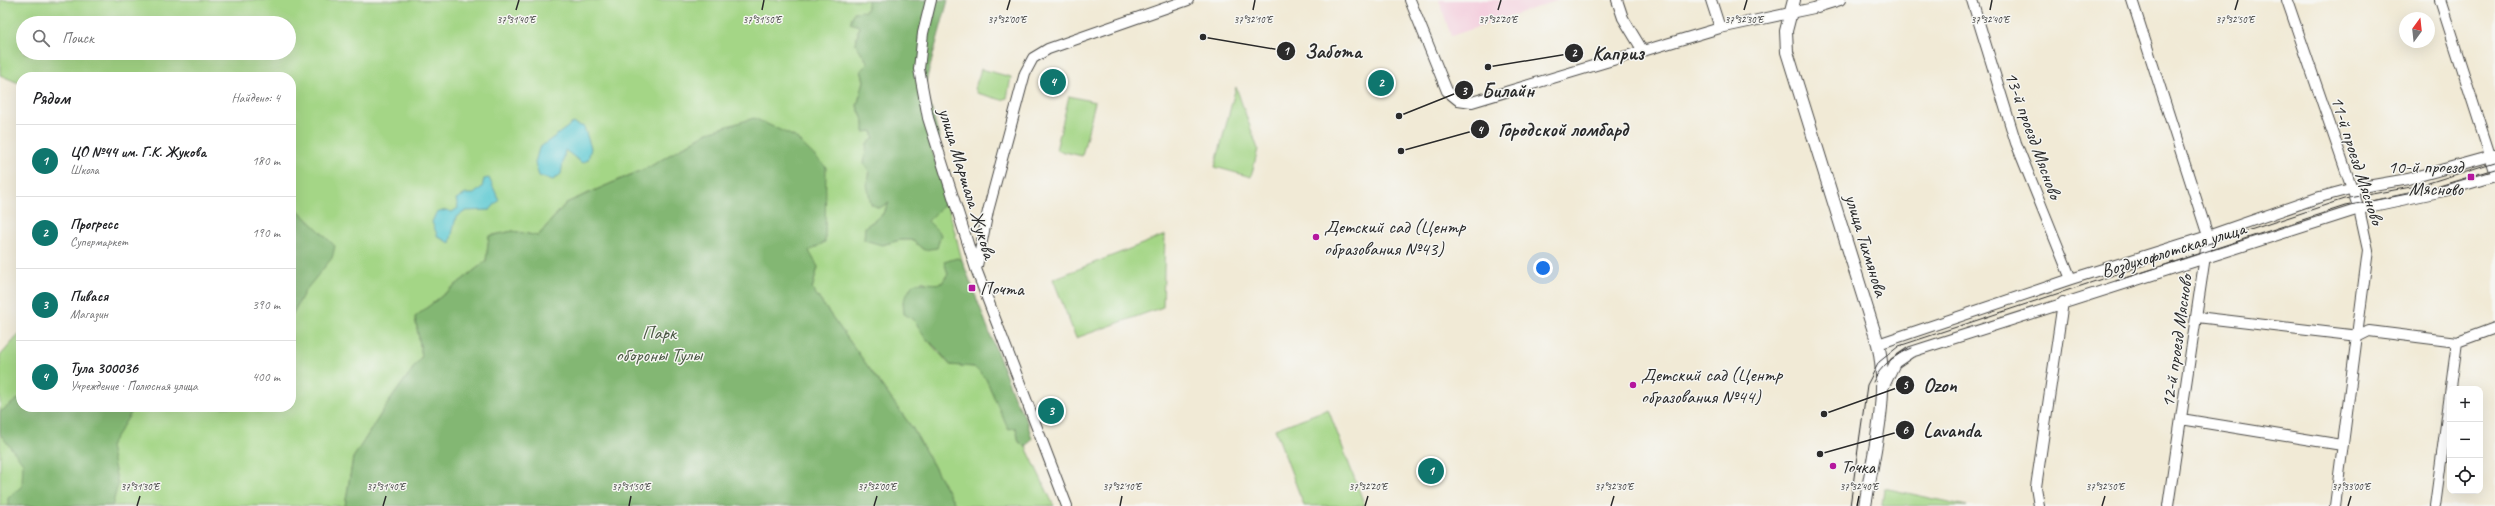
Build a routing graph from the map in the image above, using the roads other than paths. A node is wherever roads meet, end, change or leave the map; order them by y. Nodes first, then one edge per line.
1 (931, 0) edge
2 (1188, 0) edge
3 (1410, 0) edge
4 (1617, 0) edge
5 (1711, 0) edge
6 (1794, 0) edge
7 (1840, 0) edge
8 (1972, 0) edge
9 (2132, 0) edge
10 (2287, 0) edge
11 (2440, 0) edge
12 (1792, 13) junction
13 (1720, 28) junction
14 (1643, 51) junction
15 (2493, 156) edge
16 (2495, 171) edge
17 (2495, 176) edge
18 (2350, 189) junction
19 (2359, 209) junction
20 (2208, 236) junction
21 (2205, 257) junction
22 (976, 269) junction
23 (2071, 279) junction
24 (2063, 302) junction
25 (2197, 317) junction
26 (2495, 328) edge
27 (2359, 336) junction
28 (2457, 342) junction
29 (1878, 344) junction
30 (1883, 388) junction
31 (2181, 420) junction
32 (2342, 445) junction
33 (1067, 506) edge
34 (1865, 506) edge
35 (2039, 506) edge
36 (2168, 506) edge
37 (2335, 506) edge
38 (2435, 506) edge

1 - 22 street, улица Маршала Жукова
2 - 22 street
3 - 14 street
4 - 14 street
5 - 13 street
6 - 12 street, улица Тихмянова
7 - 12 street
8 - 23 street, 13-й проезд Мясново
9 - 20 street, 12-й проезд Мясново
10 - 18 street, 11-й проезд Мясново
11 - 15 street
12 - 13 street
12 - 29 street, улица Тихмянова
13 - 14 street
15 - 16 street
15 - 18 street, Воздухофлотская улица
17 - 19 street, Воздухофлотская улица
18 - 19 street, 11-й проезд Мясново
18 - 20 street, Воздухофлотская улица
19 - 21 street, Воздухофлотская улица
19 - 27 street, 11-й проезд Мясново
20 - 21 street, 12-й проезд Мясново
20 - 23 street, Воздухофлотская улица
21 - 24 street, Воздухофлотская улица
21 - 25 street, 12-й проезд Мясново
22 - 33 street, улица Маршала Жукова
23 - 29 street, Воздухофлотская улица
24 - 30 street, Воздухофлотская улица
24 - 35 street
25 - 27 street
25 - 31 street, 12-й проезд Мясново
26 - 28 street
27 - 28 street
27 - 32 street, 11-й проезд Мясново
28 - 38 street
29 - 30 street, улица Тихмянова
30 - 34 street, улица Тихмянова
31 - 32 street
31 - 36 street, 12-й проезд Мясново
32 - 37 street, 11-й проезд Мясново

